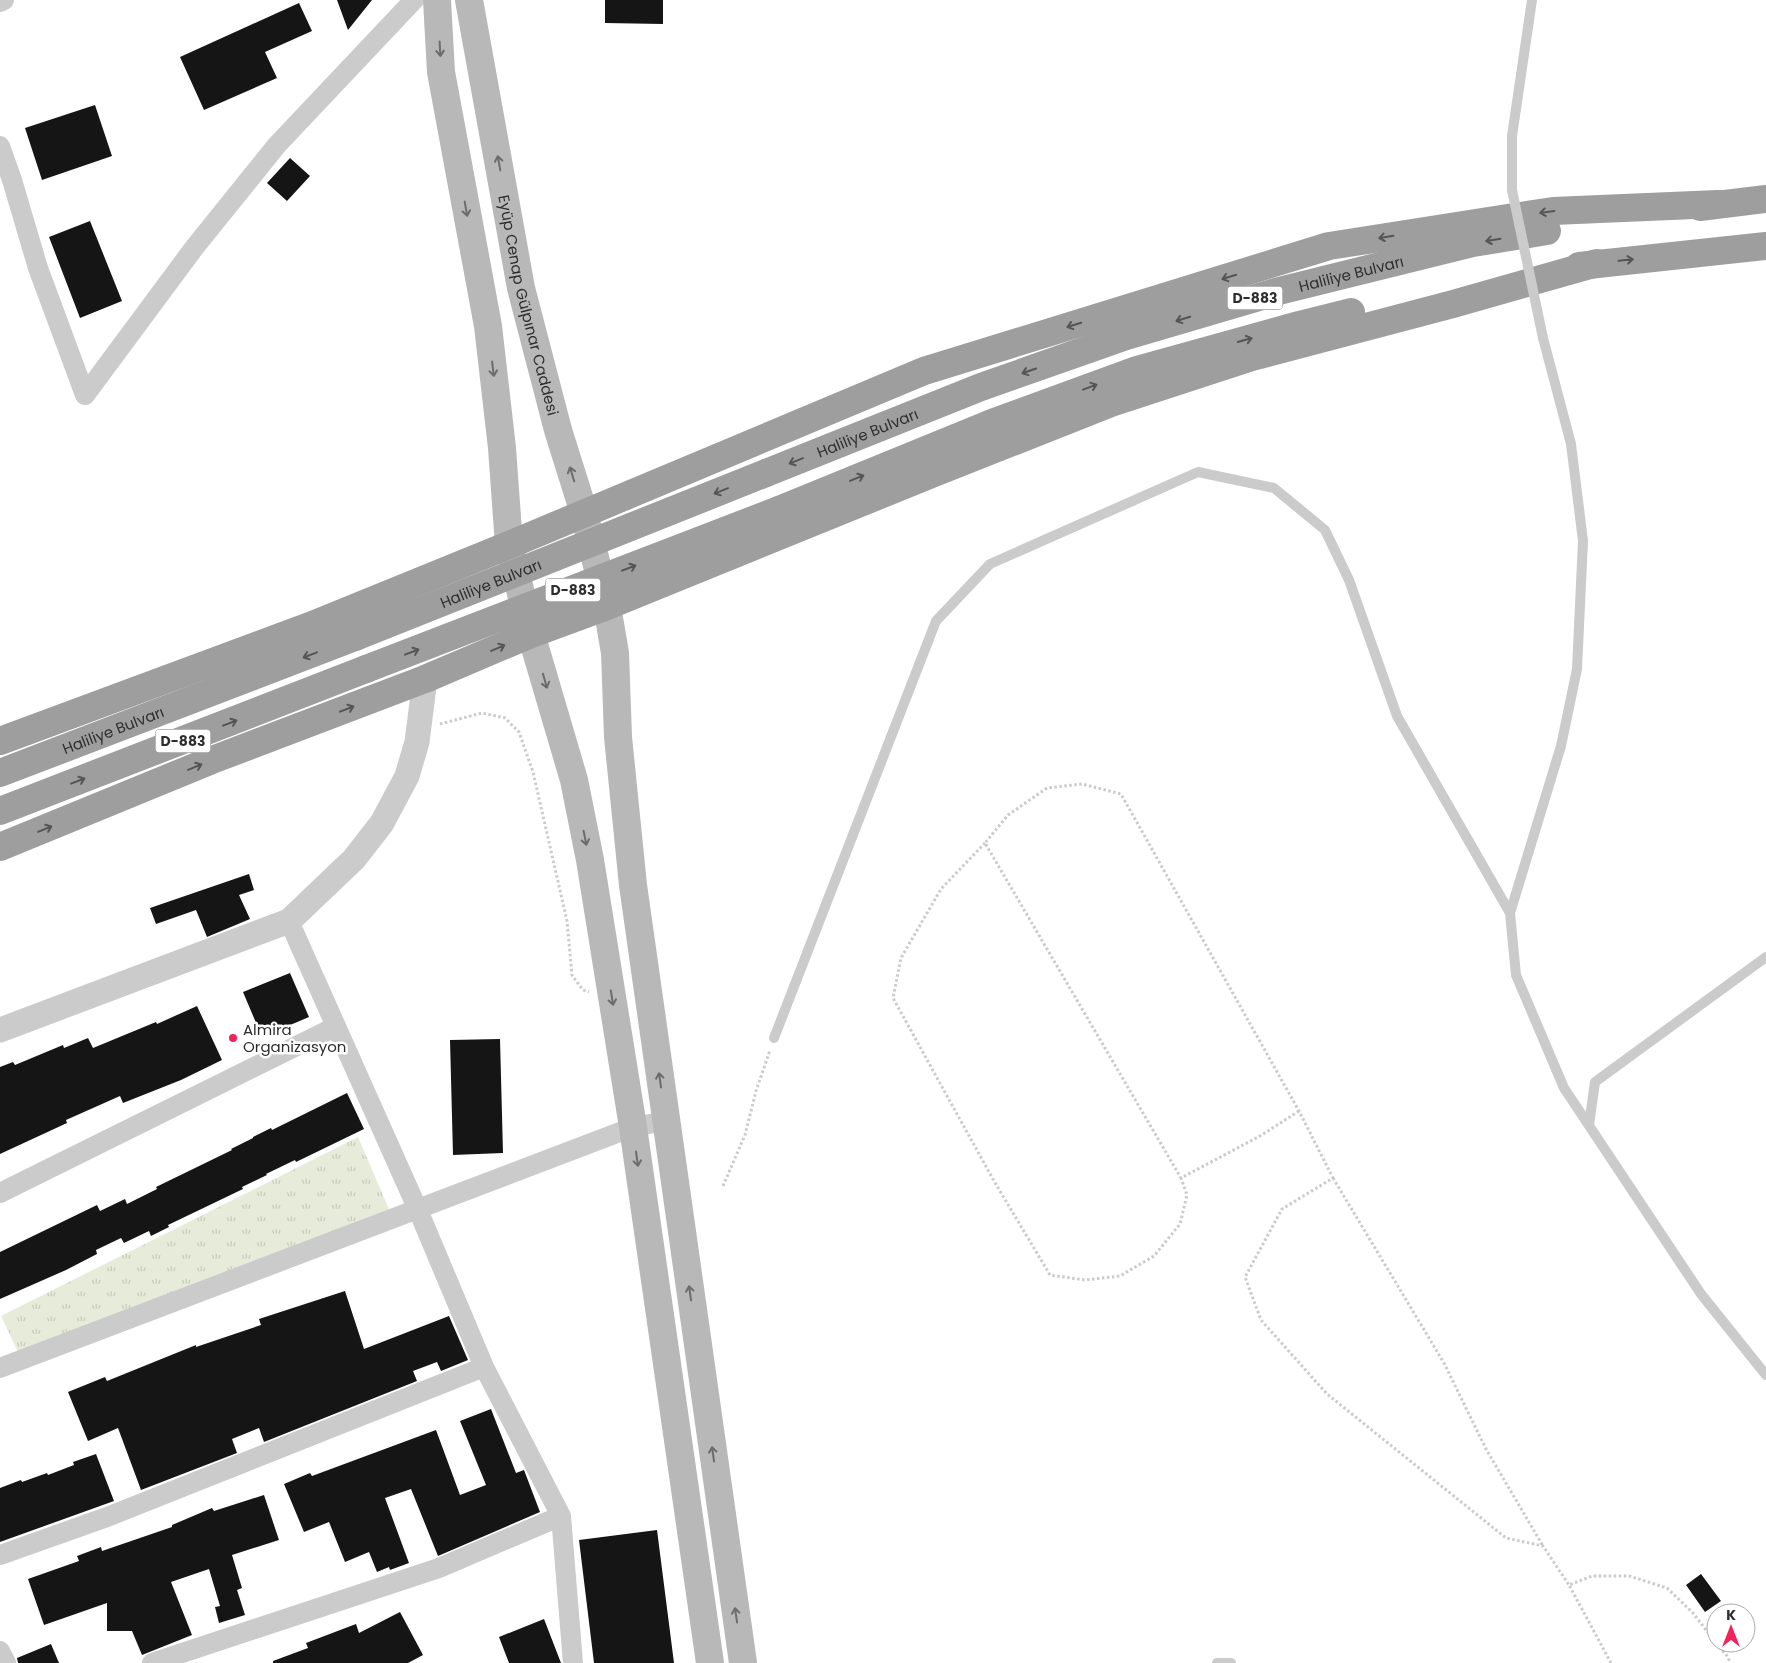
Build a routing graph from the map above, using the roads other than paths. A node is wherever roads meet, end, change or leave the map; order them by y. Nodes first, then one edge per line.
1 (4, 0) edge
2 (414, 0) edge
3 (437, 0) edge
4 (469, 0) edge
5 (1532, 0) edge
6 (0, 2) edge
7 (0, 146) edge
8 (1766, 199) edge
9 (1718, 204) junction
10 (1766, 246) edge
11 (1597, 263) junction
12 (584, 512) junction
13 (509, 545) junction
14 (607, 606) junction
15 (531, 634) junction
16 (426, 679) junction
17 (0, 741) edge
18 (0, 773) edge
19 (0, 811) edge
20 (0, 847) edge
21 (1510, 913) junction
22 (289, 921) junction
23 (1766, 957) edge
24 (335, 1027) junction
25 (0, 1030) edge
26 (774, 1038) road end
27 (666, 1121) junction
28 (1589, 1125) junction
29 (633, 1127) junction
30 (0, 1193) edge
31 (418, 1210) junction
32 (2, 1362) edge
33 (484, 1366) junction
34 (1766, 1375) edge
35 (561, 1516) junction
36 (0, 1555) edge
37 (0, 1651) edge
38 (6, 1663) edge
39 (152, 1663) edge
40 (573, 1663) edge
41 (710, 1663) edge
42 (743, 1663) edge
43 (1217, 1663) edge
44 (1231, 1663) edge

1 - 6 street
2 - 7 street
3 -> 13 main road
12 -> 4 main road, Eyüp Cenap Gülpınar Caddesi
5 - 21 lane, bridge
8 - 9 highway, Haliliye Bulvarı / D-883
9 -> 12 highway
9 -> 18 highway, Haliliye Bulvarı / D-883, bridge
11 -> 10 highway, D-883
11 - 14 highway
19 -> 11 highway, D-883, bridge
12 - 13 highway
12 - 14 main road, Eyüp Cenap Gülpınar Caddesi
13 - 15 main road
13 - 17 highway
14 - 15 highway
27 -> 14 main road, Eyüp Cenap Gülpınar Caddesi
16 -> 15 highway
15 -> 29 main road
20 -> 16 highway
16 - 22 street
21 - 26 lane
21 - 28 lane
22 - 24 street
22 - 25 street
23 - 28 lane
24 - 30 street
24 - 31 street
27 - 29 street
42 -> 27 main road, Eyüp Cenap Gülpınar Caddesi
28 - 34 lane
29 - 31 street
29 -> 41 main road
31 - 32 street
31 - 33 street
33 - 35 street
33 - 36 street
35 - 39 street
35 - 40 street
37 - 38 street
43 - 44 lane

